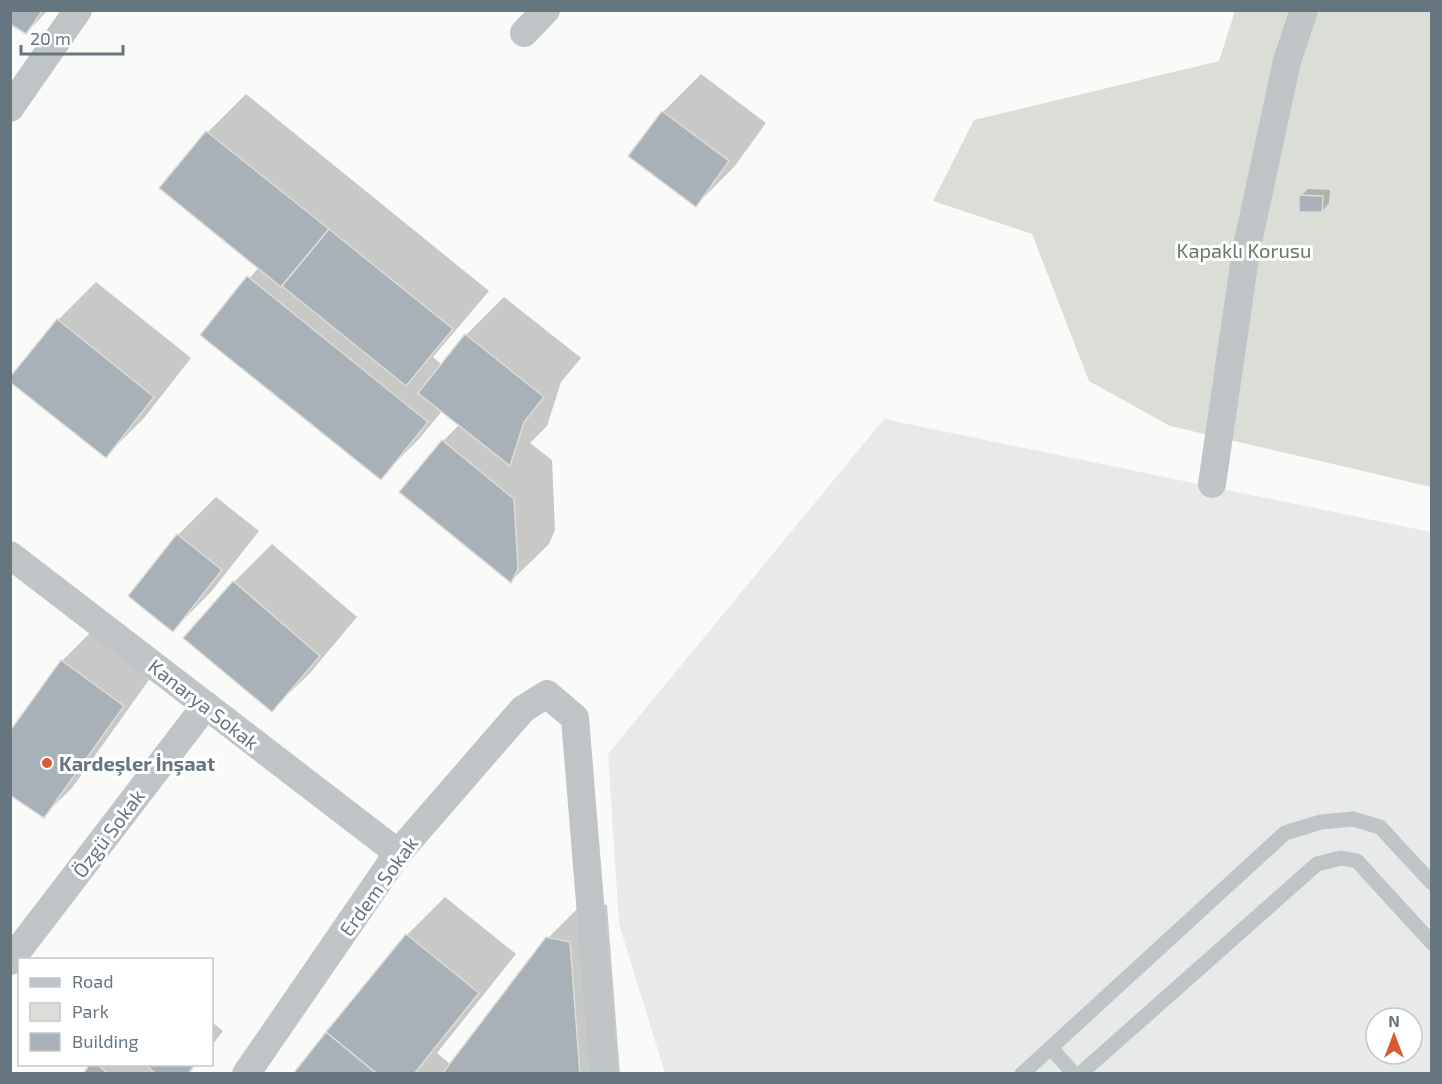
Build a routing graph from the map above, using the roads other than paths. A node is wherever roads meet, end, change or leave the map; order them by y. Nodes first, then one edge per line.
1 (78, 10) edge
2 (546, 10) edge
3 (1304, 10) edge
4 (524, 33) dead end
5 (10, 108) edge
6 (1212, 484) dead end
7 (10, 555) edge
8 (206, 705) junction
9 (398, 853) junction
10 (1431, 883) edge
11 (1431, 943) edge
12 (10, 961) edge
13 (1051, 1048) junction
14 (246, 1074) edge
15 (604, 1074) edge
16 (1022, 1074) edge
17 (1074, 1074) edge
18 (1080, 1074) edge

1 - 5 street
2 - 4 street
3 - 6 street
7 - 8 street, Kanarya Sokak
8 - 9 street, Kanarya Sokak
8 - 12 street, Özgü Sokak
9 - 14 street, Erdem Sokak
9 - 15 street, Erdem Sokak
10 - 13 lane
11 - 18 lane
13 - 16 lane
13 - 17 lane

